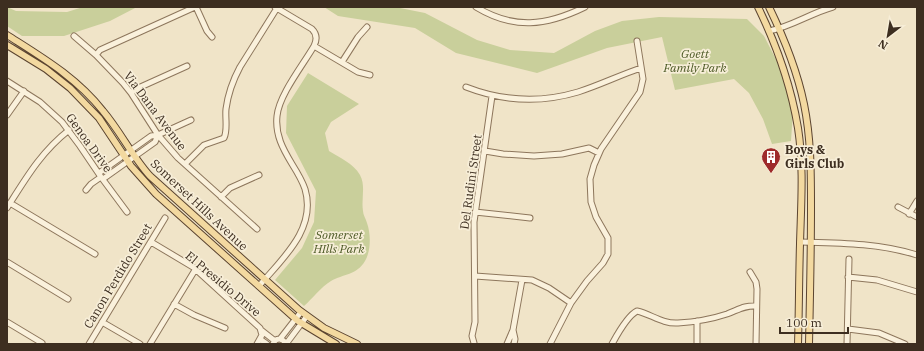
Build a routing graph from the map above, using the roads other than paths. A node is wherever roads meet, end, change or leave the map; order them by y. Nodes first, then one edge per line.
1 (196, 7) edge
2 (276, 7) edge
3 (476, 7) edge
4 (585, 7) edge
5 (758, 7) edge
6 (769, 7) edge
7 (833, 7) edge
8 (367, 27) dead end
9 (779, 29) junction
10 (769, 31) junction
11 (7, 35) edge
12 (74, 36) dead end
13 (212, 37) dead end
14 (637, 41) dead end
15 (7, 45) edge
16 (314, 46) junction
17 (96, 55) junction
18 (342, 62) junction
19 (186, 66) dead end
20 (641, 68) junction
21 (370, 75) dead end
22 (7, 81) edge
23 (466, 87) dead end
24 (24, 91) junction
25 (131, 93) junction
26 (492, 96) junction
27 (7, 115) edge
28 (191, 120) dead end
29 (69, 130) junction
30 (158, 135) junction
31 (130, 151) junction
32 (485, 151) junction
33 (599, 153) junction
34 (124, 155) junction
35 (134, 157) junction
36 (128, 162) junction
37 (185, 164) junction
38 (259, 174) dead end
39 (101, 176) junction
40 (86, 190) dead end
41 (221, 197) junction
42 (917, 201) edge
43 (8, 205) edge
44 (898, 207) dead end
45 (127, 212) dead end
46 (475, 212) junction
47 (910, 214) junction
48 (917, 217) edge
49 (165, 218) dead end
50 (530, 218) dead end
51 (257, 229) dead end
52 (151, 242) junction
53 (800, 242) junction
54 (812, 243) junction
55 (95, 254) dead end
56 (917, 255) edge
57 (849, 259) dead end
58 (7, 262) edge
59 (195, 270) junction
60 (750, 272) dead end
61 (475, 276) junction
62 (848, 277) junction
63 (264, 280) junction
64 (522, 280) junction
65 (259, 286) junction
66 (917, 292) edge
67 (68, 299) dead end
68 (571, 303) junction
69 (174, 304) junction
70 (756, 306) junction
71 (301, 312) junction
72 (307, 316) junction
73 (296, 319) junction
74 (697, 321) junction
75 (7, 322) edge
76 (102, 322) junction
77 (302, 323) junction
78 (225, 328) dead end
79 (848, 329) junction
80 (513, 330) junction
81 (260, 337) edge
82 (276, 341) edge
83 (42, 344) edge
84 (89, 344) edge
85 (140, 344) edge
86 (150, 344) edge
87 (267, 344) edge
88 (286, 344) edge
89 (336, 344) edge
90 (357, 344) edge
91 (473, 344) edge
92 (480, 344) edge
93 (507, 344) edge
94 (514, 344) edge
95 (550, 344) edge
96 (612, 344) edge
97 (697, 344) edge
98 (756, 344) edge
99 (798, 344) edge
100 (809, 344) edge
101 (847, 344) edge
102 (905, 344) edge

1 - 13 street
1 - 17 street
2 - 16 street
2 - 37 street
3 - 4 street
5 - 10 main road
6 - 9 main road
7 - 9 street
8 - 18 street
9 - 10 street
9 - 54 main road
10 - 53 main road
11 - 31 main road, Somerset Hills Avenue
12 - 17 street, Via Dana Avenue
14 - 20 street
15 - 34 main road, Somerset Hills Avenue
16 - 18 street
16 - 63 street
17 - 25 street, Via Dana Avenue
18 - 21 street
19 - 25 street
20 - 26 street
20 - 33 street
22 - 24 street, Genoa Drive
23 - 26 street
24 - 27 street
24 - 29 street, Genoa Drive
25 - 30 street, Via Dana Avenue
26 - 32 street, Del Rudini Street
28 - 30 street
29 - 39 street, Genoa Drive
29 - 43 street
30 - 31 street
30 - 35 street
30 - 37 street, Via Dana Avenue
31 - 34 street
31 - 35 main road, Somerset Hills Avenue
32 - 33 street
32 - 46 street, Del Rudini Street
33 - 68 street
34 - 36 main road, Somerset Hills Avenue
34 - 39 street
35 - 36 street
35 - 63 main road, Somerset Hills Avenue
36 - 39 street
36 - 65 main road, Somerset Hills Avenue
37 - 41 street, Via Dana Avenue
38 - 41 street
39 - 40 street
39 - 45 street, Genoa Drive
41 - 51 street, Via Dana Avenue
42 - 47 street
43 - 55 street
44 - 47 street
46 - 50 street
46 - 61 street, Del Rudini Street
47 - 48 street
49 - 52 street, Canon Perdido Street
52 - 59 street, El Presidio Drive
52 - 76 street, Canon Perdido Street
53 - 54 street
53 - 99 main road
54 - 56 street
54 - 100 main road
57 - 62 street
58 - 67 street
59 - 69 street
59 - 81 street, El Presidio Drive
60 - 70 street
61 - 64 street
61 - 91 street, Del Rudini Street
62 - 66 street
62 - 79 street
63 - 65 street
63 - 71 main road, Somerset Hills Avenue
64 - 68 street
64 - 80 street
65 - 73 main road, Somerset Hills Avenue
68 - 95 street
69 - 78 street
69 - 86 street
70 - 74 street
70 - 98 street
71 - 72 main road, Somerset Hills Avenue
71 - 73 street
72 - 77 street
72 - 90 main road, Somerset Hills Avenue
73 - 77 main road, Somerset Hills Avenue
73 - 82 street
74 - 96 street
74 - 97 street
75 - 83 street
76 - 84 street, Canon Perdido Street
76 - 85 street
77 - 88 street
77 - 89 main road, Somerset Hills Avenue
79 - 101 street
79 - 102 street
80 - 93 street
80 - 94 street
81 - 82 street, El Presidio Drive
81 - 87 street, El Presidio Drive
82 - 88 street, El Presidio Drive
91 - 92 street, Del Rudini Street

